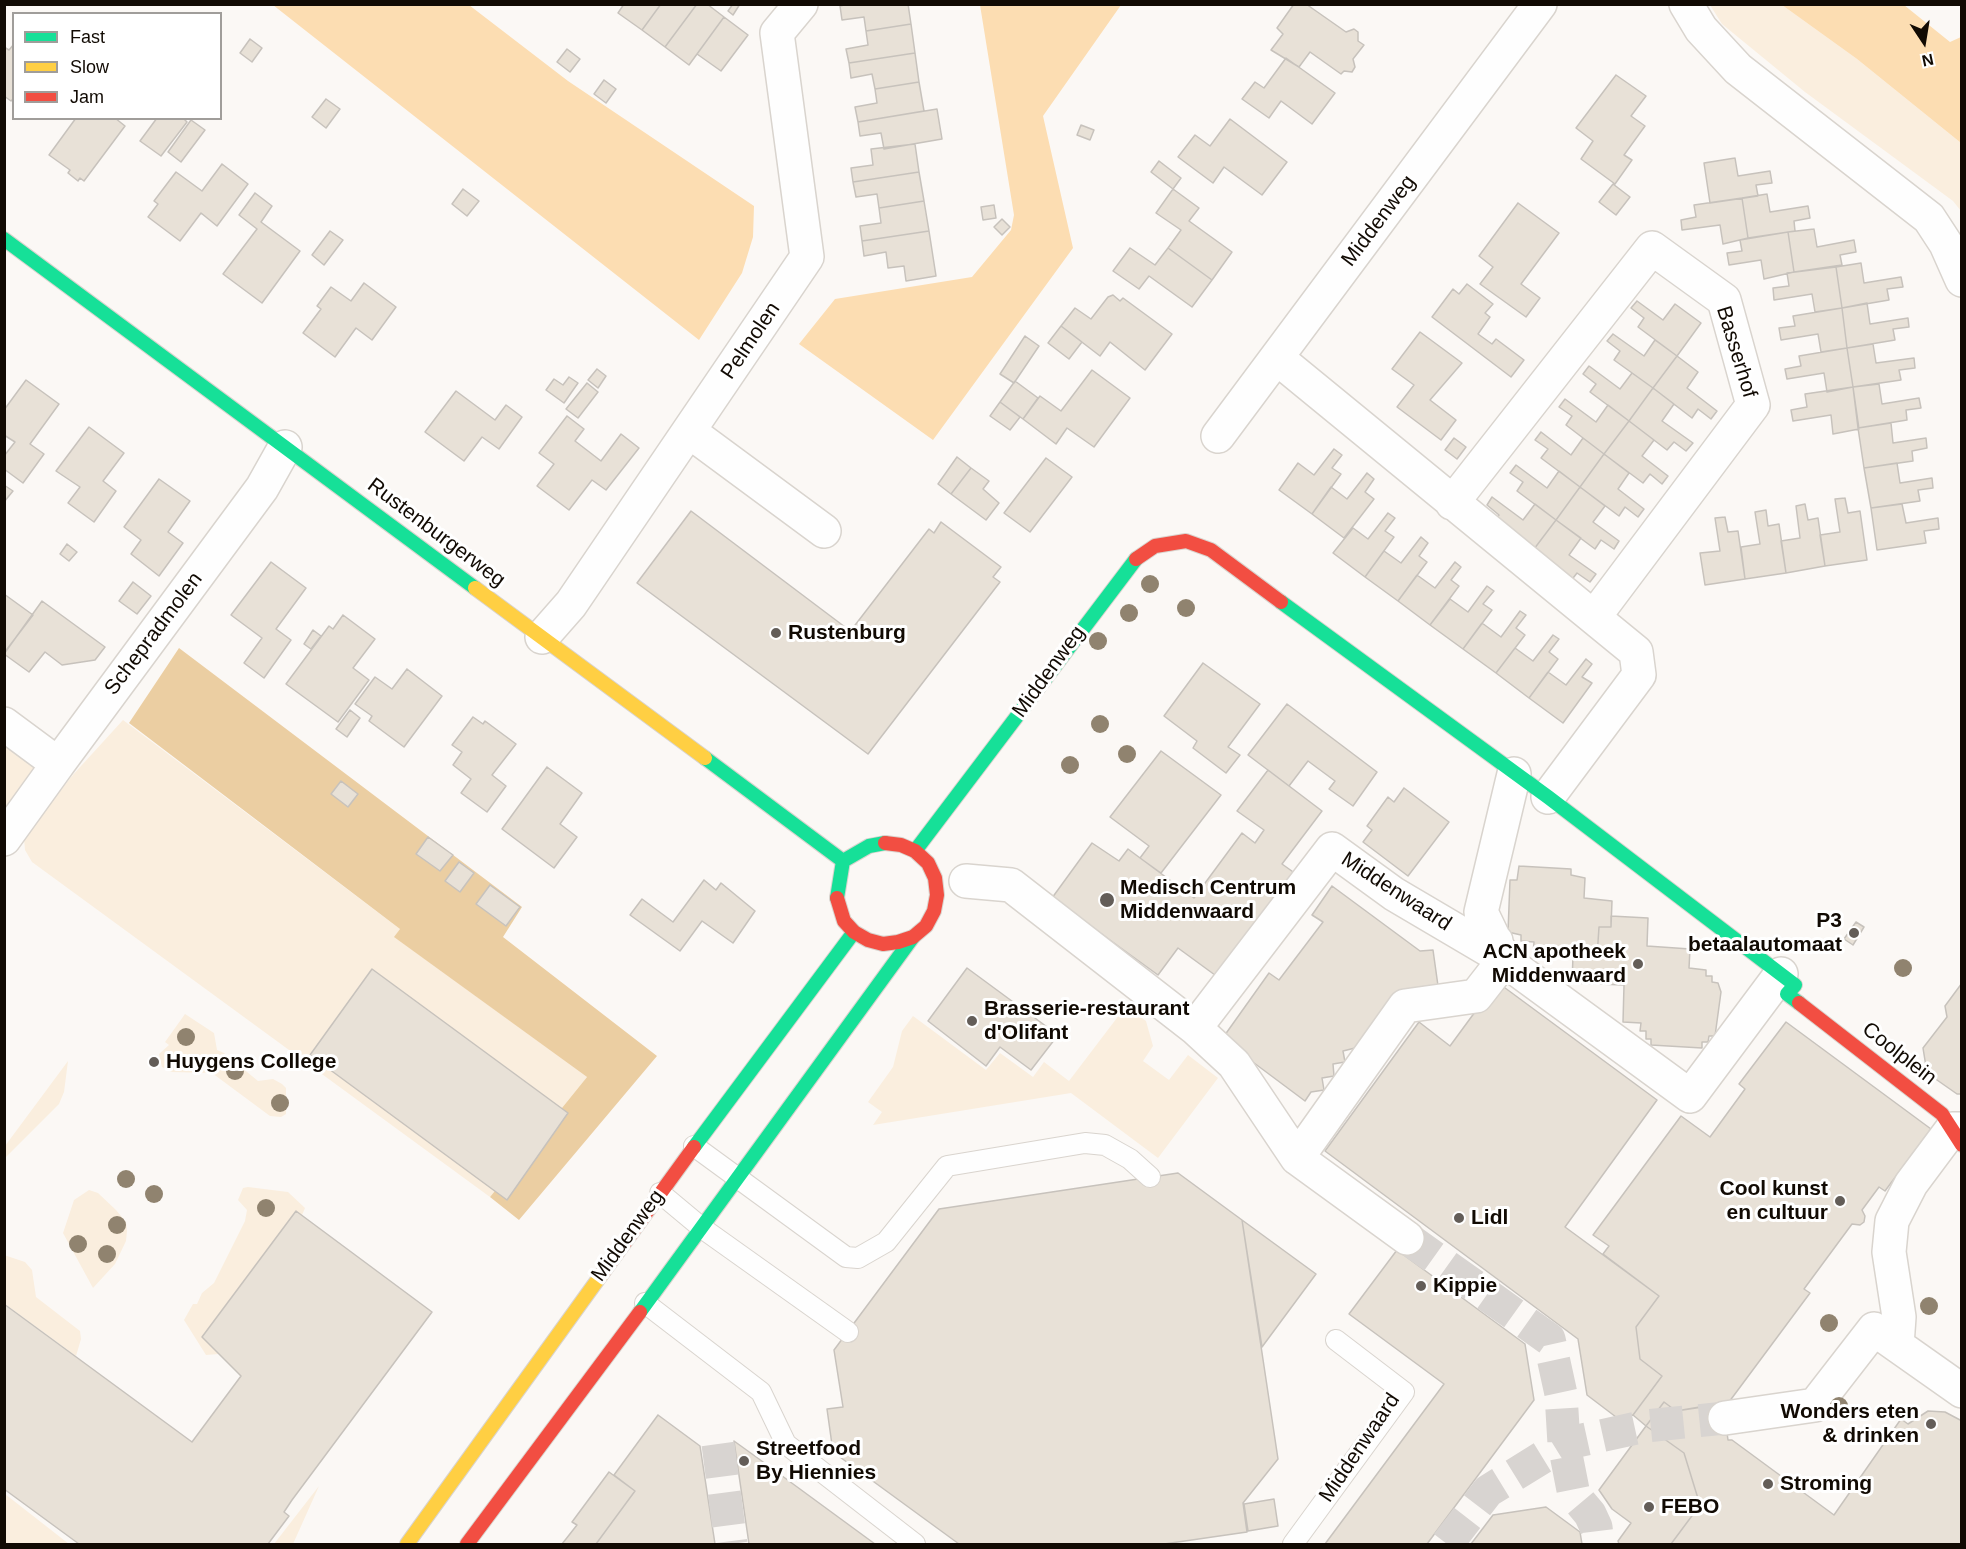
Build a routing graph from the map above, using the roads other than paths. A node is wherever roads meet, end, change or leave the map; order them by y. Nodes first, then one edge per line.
1 (801, 4) edge
2 (1540, 4) edge
3 (1686, 4) edge
4 (4, 239) edge
5 (1962, 280) edge
6 (1277, 358) junction
7 (690, 432) junction
8 (1218, 436) dead end
9 (285, 447) junction
10 (1452, 503) junction
11 (824, 531) dead end
12 (1594, 617) junction
13 (542, 637) junction
14 (4, 724) edge
15 (58, 764) junction
16 (1514, 774) junction
17 (1548, 796) junction
18 (4, 839) edge
19 (915, 851) junction
20 (843, 861) junction
21 (966, 881) dead end
22 (854, 932) junction
23 (913, 937) junction
24 (1500, 950) junction
25 (1781, 974) junction
26 (1195, 1028) junction
27 (1958, 1134) edge
28 (694, 1146) junction
29 (1297, 1158) junction
30 (1150, 1177) dead end
31 (738, 1179) junction
32 (660, 1193) junction
33 (702, 1228) junction
34 (1407, 1238) tunnel mouth
35 (645, 1303) junction
36 (848, 1332) dead end
37 (1336, 1340) dead end
38 (1897, 1345) junction
39 (1962, 1391) edge
40 (1725, 1418) tunnel mouth
41 (407, 1545) edge
42 (467, 1545) edge
43 (915, 1545) edge
44 (1293, 1545) edge

1 - 7 street, Pelmolen
2 - 6 street, Middenweg
3 - 5 street
4 - 9 street, Rustenburgerweg
6 - 8 street, Middenweg
6 - 10 street
7 - 11 street
7 - 13 street, Pelmolen
9 - 13 street, Rustenburgerweg
9 - 15 street, Schepradmolen
10 - 12 street
10 - 12 street, Basserhof
12 - 17 street
13 - 20 street, Rustenburgerweg
14 - 15 street
15 - 18 street, Schepradmolen
16 - 17 street
16 - 19 street, Middenweg
16 - 24 street, Middenwaard
17 - 25 street
19 - 20 street
19 - 23 street
20 - 22 street
21 - 26 street
22 - 23 street
22 - 28 street, Middenweg
23 - 31 street
24 - 25 street, Middenwaard
24 - 26 street, Middenwaard
24 - 29 street
25 - 27 street, Coolplein
26 - 29 street
27 - 38 street
28 - 31 lane
28 - 32 street, Middenweg
29 - 34 street
30 - 31 lane
31 - 33 street
32 - 33 lane
32 - 41 street, Middenweg
33 - 35 street
33 - 36 lane
35 - 42 street
35 - 43 lane
37 - 44 lane, Middenwaard
38 - 39 street
38 - 40 street

